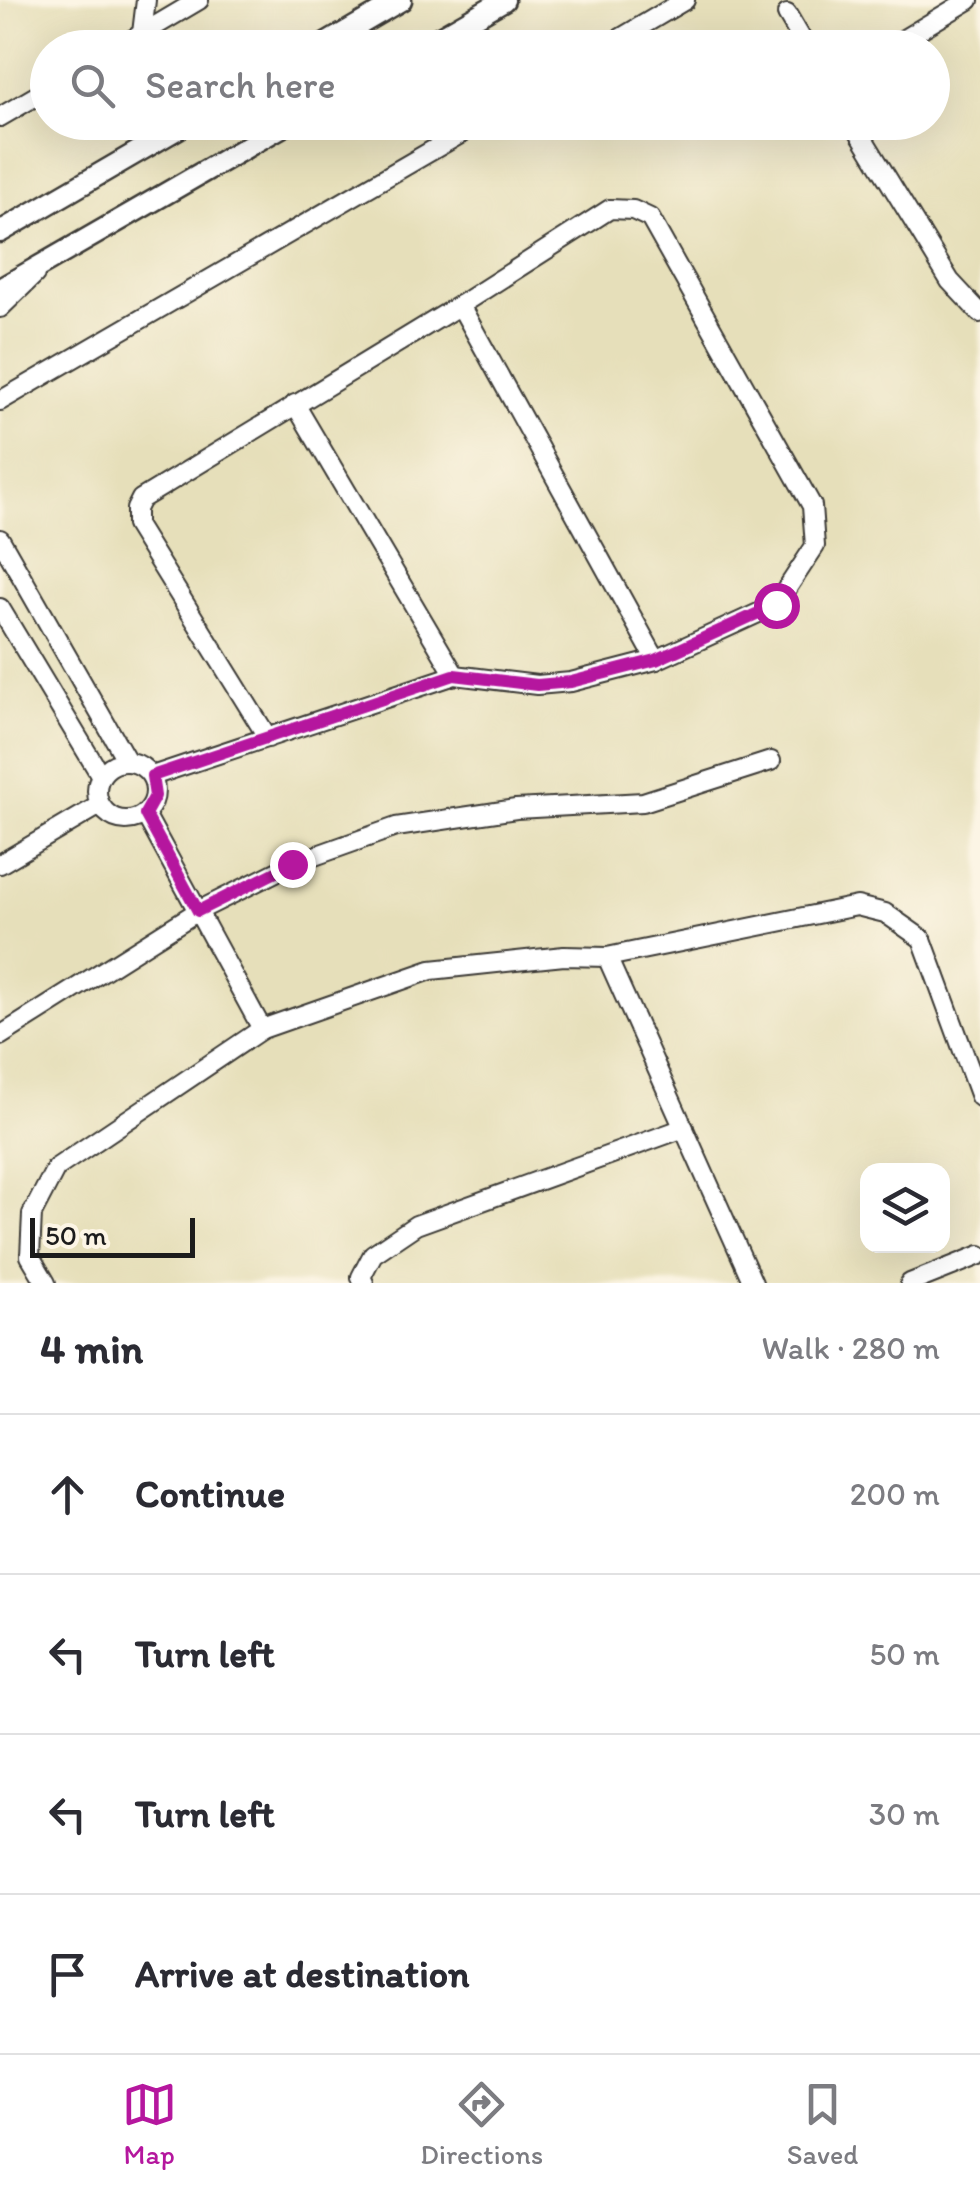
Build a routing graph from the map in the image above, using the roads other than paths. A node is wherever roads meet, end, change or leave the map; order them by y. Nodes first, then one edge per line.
1 (146, 0) edge
2 (199, 0) edge
3 (401, 0) edge
4 (504, 0) edge
5 (685, 0) edge
6 (969, 0) edge
7 (787, 14) dead end
8 (142, 30) edge
9 (147, 30) edge
10 (350, 30) edge
11 (452, 30) edge
12 (634, 30) edge
13 (796, 30) edge
14 (919, 30) edge
15 (30, 99) edge
16 (0, 116) edge
17 (158, 140) edge
18 (259, 140) edge
19 (451, 140) edge
20 (864, 140) edge
21 (0, 232) edge
22 (47, 262) junction
23 (0, 290) edge
24 (460, 305) junction
25 (0, 308) edge
26 (980, 314) edge
27 (0, 402) edge
28 (295, 404) junction
29 (0, 539) edge
30 (0, 608) edge
31 (656, 660) junction
32 (454, 675) junction
33 (268, 738) junction
34 (126, 761) junction
35 (771, 761) dead end
36 (101, 776) junction
37 (152, 776) junction
38 (100, 805) junction
39 (145, 814) junction
40 (2, 858) edge
41 (198, 911) junction
42 (607, 957) junction
43 (262, 1029) junction
44 (0, 1036) edge
45 (980, 1097) edge
46 (684, 1128) junction
47 (980, 1255) edge
48 (46, 1283) edge
49 (364, 1283) edge
50 (753, 1283) edge
51 (910, 1283) edge

1 - 8 street
2 - 9 street
3 - 10 street
4 - 11 street
5 - 12 street
6 - 14 street
7 - 13 street
15 - 16 street
17 - 21 street
18 - 22 street
19 - 27 street
20 - 26 street
22 - 23 street
22 - 25 street
24 - 28 street
24 - 31 street
24 - 31 street
28 - 32 street
28 - 33 street
29 - 34 street
30 - 36 street
31 - 32 street
32 - 33 street
33 - 37 street
34 - 36 street
34 - 37 street
35 - 41 street
36 - 38 street
37 - 39 street
38 - 39 street
38 - 40 street
39 - 41 street
41 - 43 street
41 - 44 street
42 - 43 street
42 - 45 street
42 - 46 street
43 - 48 street
46 - 49 street
46 - 50 street
47 - 51 street

